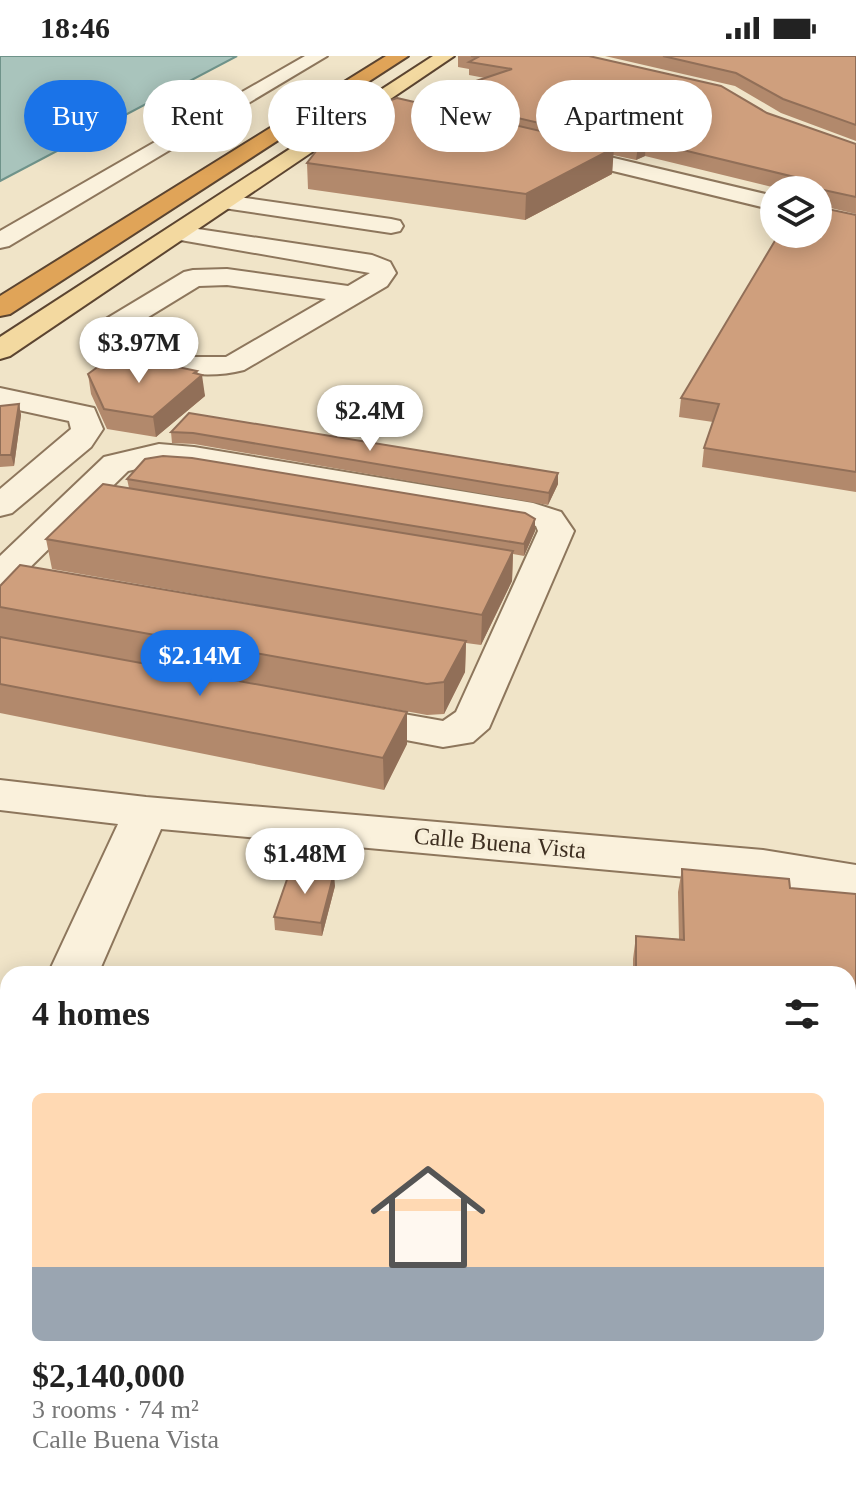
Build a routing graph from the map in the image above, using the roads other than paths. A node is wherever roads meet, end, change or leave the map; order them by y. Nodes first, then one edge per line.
1 (318, 56) edge
2 (399, 56) edge
3 (417, 56) edge
4 (445, 56) edge
5 (362, 80) edge
6 (375, 80) edge
7 (395, 89) edge
8 (395, 112) edge
9 (400, 113) edge
10 (268, 141) edge
11 (268, 145) edge
12 (532, 145) edge
13 (301, 152) edge
14 (760, 200) edge
15 (225, 202) junction
16 (391, 226) dead end
17 (178, 233) junction
18 (0, 241) edge
19 (92, 289) junction
20 (352, 295) junction
21 (0, 308) edge
22 (0, 350) edge
23 (0, 397) edge
24 (80, 495) junction
25 (128, 503) edge
26 (0, 506) edge
27 (1, 575) edge
28 (49, 582) edge
29 (309, 710) edge
30 (0, 795) edge
31 (146, 812) junction
32 (856, 882) edge
33 (77, 966) edge

1 - 18 street
2 - 5 highway
3 - 6 highway
4 - 7 main road
8 - 9 street
10 - 21 highway
11 - 19 highway
12 - 14 street
13 - 15 main road
15 - 16 street
15 - 17 main road
17 - 19 main road
17 - 20 street
19 - 22 main road
20 - 20 street
23 - 26 street
24 - 25 street
24 - 27 street
24 - 29 street
27 - 28 street
30 - 31 street, Calle Buena Vista
31 - 32 street, Calle Buena Vista
31 - 33 street

